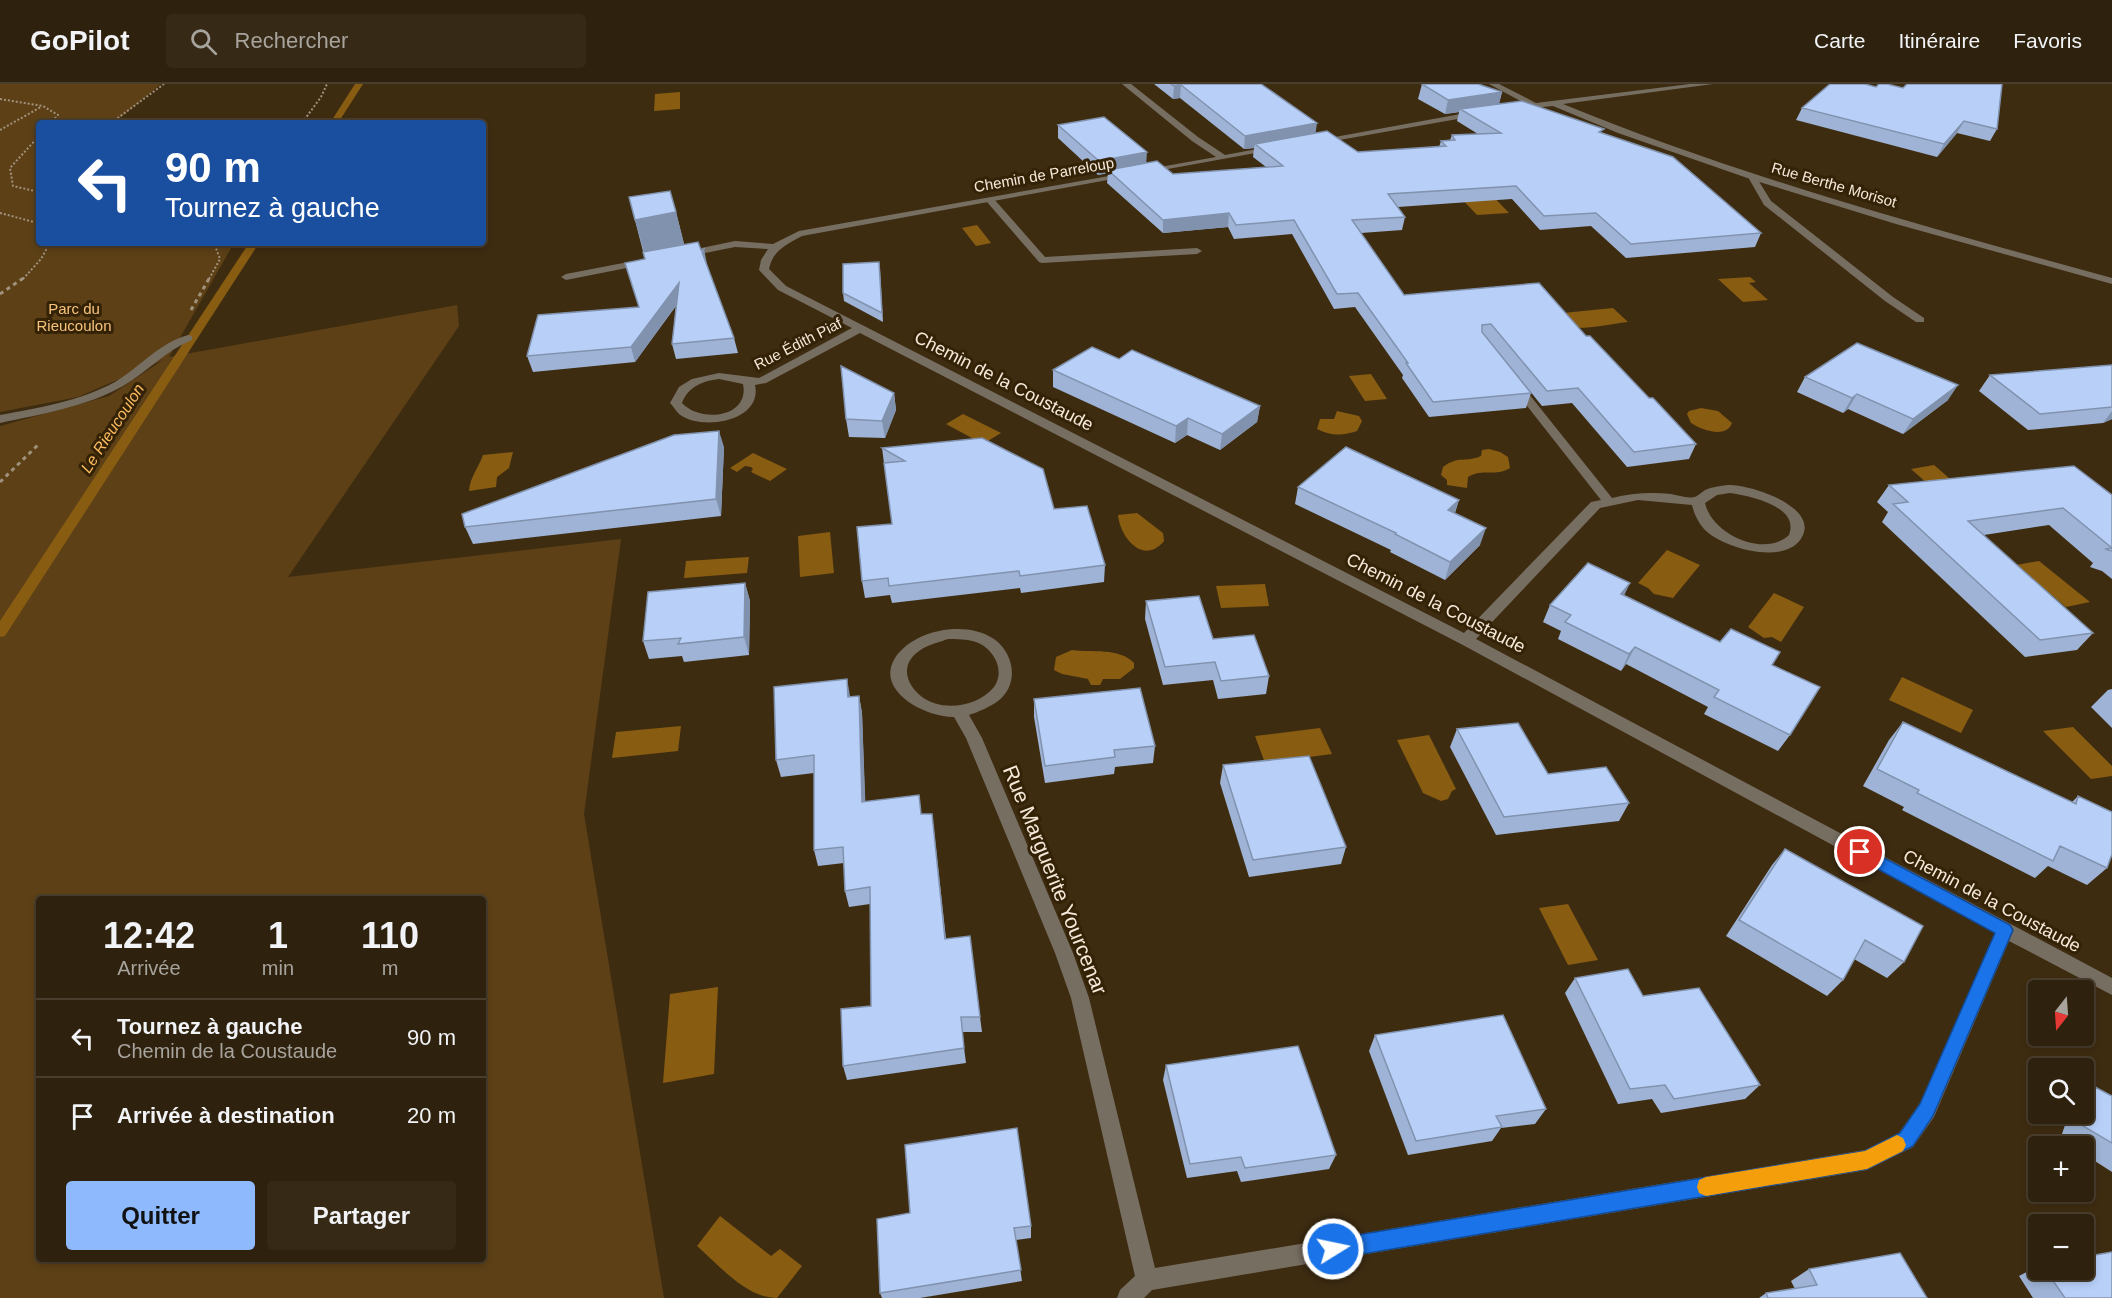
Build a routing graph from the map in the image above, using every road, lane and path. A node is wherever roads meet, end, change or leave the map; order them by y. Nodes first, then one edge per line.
1 (164, 84) edge
2 (327, 84) edge
3 (1126, 84) edge
4 (1493, 84) edge
5 (1709, 84) edge
6 (0, 99) edge
7 (1552, 103) junction
8 (43, 106) junction
9 (1536, 106) junction
10 (1501, 110) edge
11 (1490, 112) edge
12 (54, 120) edge
13 (115, 120) edge
14 (304, 120) edge
15 (0, 129) edge
16 (36, 139) edge
17 (1305, 143) edge
18 (1282, 147) edge
19 (1224, 158) junction
20 (1752, 177) junction
21 (36, 191) edge
22 (990, 200) junction
23 (0, 213) edge
24 (36, 224) edge
25 (49, 246) edge
26 (215, 246) edge
27 (775, 248) junction
28 (1197, 251) dead end
29 (679, 255) edge
30 (656, 259) edge
31 (566, 277) dead end
32 (2112, 281) edge
33 (0, 294) edge
34 (1920, 320) dead end
35 (859, 329) junction
36 (188, 338) dead end
37 (174, 342) junction
38 (1513, 380) edge
39 (749, 384) junction
40 (0, 419) edge
41 (1608, 501) junction
42 (1698, 502) junction
43 (1466, 640) junction
44 (958, 711) junction
45 (2005, 930) junction
46 (2112, 987) edge
47 (1147, 1281) junction
48 (1128, 1298) edge

1 - 13 path
2 - 14 path
3 - 19 street
4 - 9 street
5 - 7 street
6 - 8 path
7 - 9 street
7 - 20 street, Rue Berthe Morisot
8 - 12 path
8 - 15 path
9 - 10 street
11 - 17 street
16 - 21 path
18 - 19 street, Chemin de Parreloup
19 - 22 street, Chemin de Parreloup
20 - 32 street, Rue Berthe Morisot
20 - 34 street
22 - 27 street, Chemin de Parreloup
22 - 28 street
23 - 24 path
25 - 33 path
26 - 37 path
27 - 29 street
27 - 35 street, Chemin de la Coustaude
30 - 31 street
35 - 39 street, Rue Édith Piaf
35 - 43 street, Chemin de la Coustaude
36 - 37 street
37 - 40 street
38 - 41 street
39 - 39 street, Rue Édith Piaf
41 - 42 street
41 - 43 street
42 - 42 street
43 - 45 street, Chemin de la Coustaude
44 - 44 street
44 - 47 street, Rue Marguerite Yourcenar
45 - 46 street, Chemin de la Coustaude
45 - 47 street
47 - 48 street

